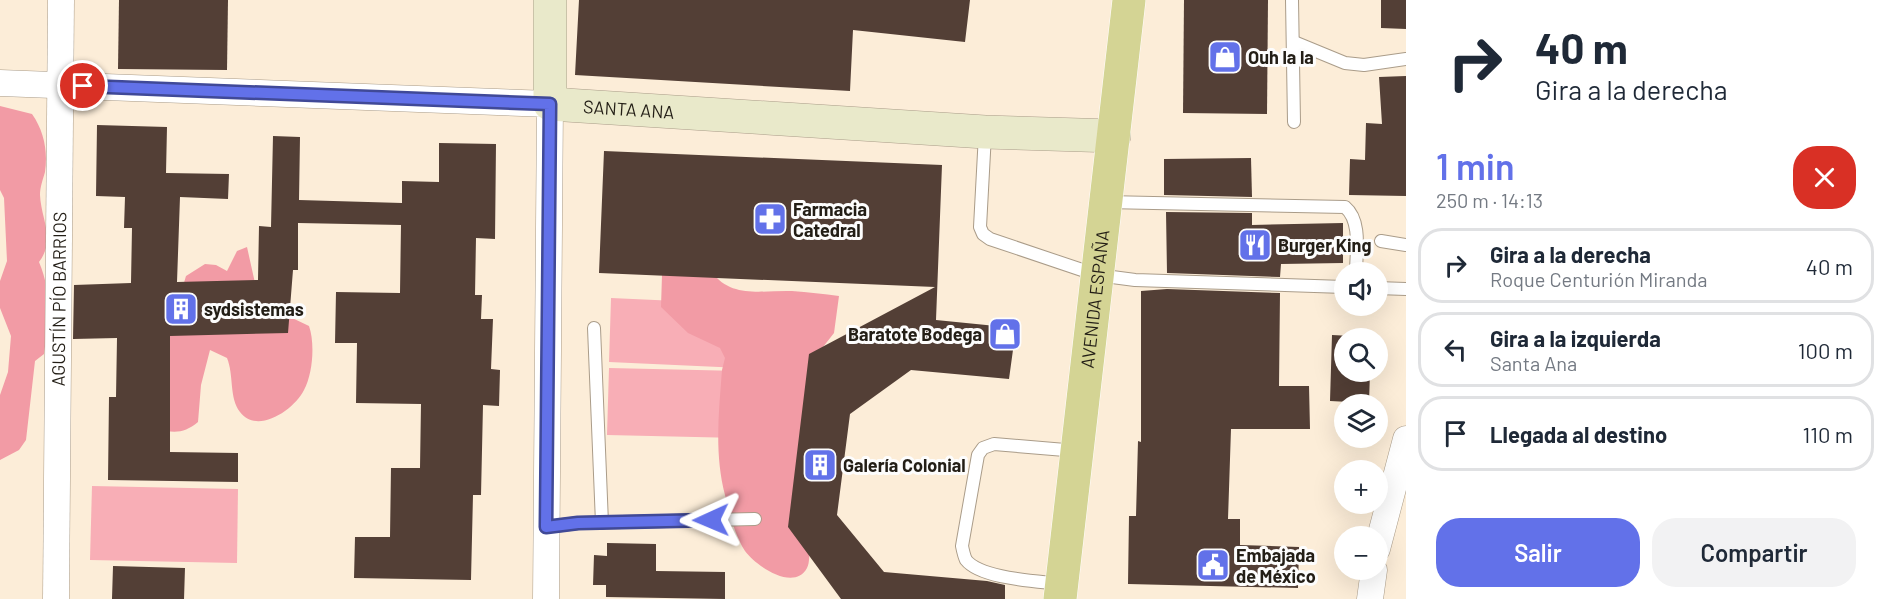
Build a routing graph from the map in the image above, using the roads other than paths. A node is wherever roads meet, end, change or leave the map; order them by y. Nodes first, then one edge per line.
1 (61, 0) edge
2 (550, 0) edge
3 (1129, 0) edge
4 (1293, 0) edge
5 (1294, 42) junction
6 (1406, 59) edge
7 (0, 83) edge
8 (60, 85) junction
9 (550, 104) junction
10 (1294, 122) dead end
11 (985, 132) junction
12 (1114, 136) junction
13 (1105, 202) junction
14 (1381, 242) dead end
15 (1406, 245) edge
16 (1356, 262) edge
17 (1097, 275) junction
18 (1334, 287) edge
19 (1388, 288) edge
20 (1406, 289) edge
21 (594, 328) dead end
22 (1406, 440) edge
23 (1078, 451) junction
24 (755, 519) dead end
25 (602, 523) junction
26 (1383, 526) edge
27 (546, 527) junction
28 (1373, 580) edge
29 (1061, 591) edge
30 (56, 599) edge
31 (546, 599) edge
32 (1370, 599) edge

1 - 8 street, AGUSTÍN PÍO BARRIOS
2 - 9 street
3 - 12 main road, AVENIDA ESPAÑA
4 - 5 lane
5 - 6 lane
5 - 10 lane
7 - 8 street, SANTA ANA
8 - 9 street, SANTA ANA
8 - 30 street, AGUSTÍN PÍO BARRIOS
9 - 11 street, SANTA ANA
9 - 27 street
11 - 12 street, SANTA ANA
11 - 17 lane
12 - 13 main road, AVENIDA ESPAÑA
13 - 16 lane
13 - 17 main road, AVENIDA ESPAÑA
14 - 15 lane
17 - 18 lane
17 - 23 main road, AVENIDA ESPAÑA
19 - 20 lane
21 - 25 lane
22 - 26 street
23 - 29 main road, AVENIDA ESPAÑA
23 - 29 lane
24 - 25 lane
25 - 27 lane
27 - 31 street
28 - 32 street

